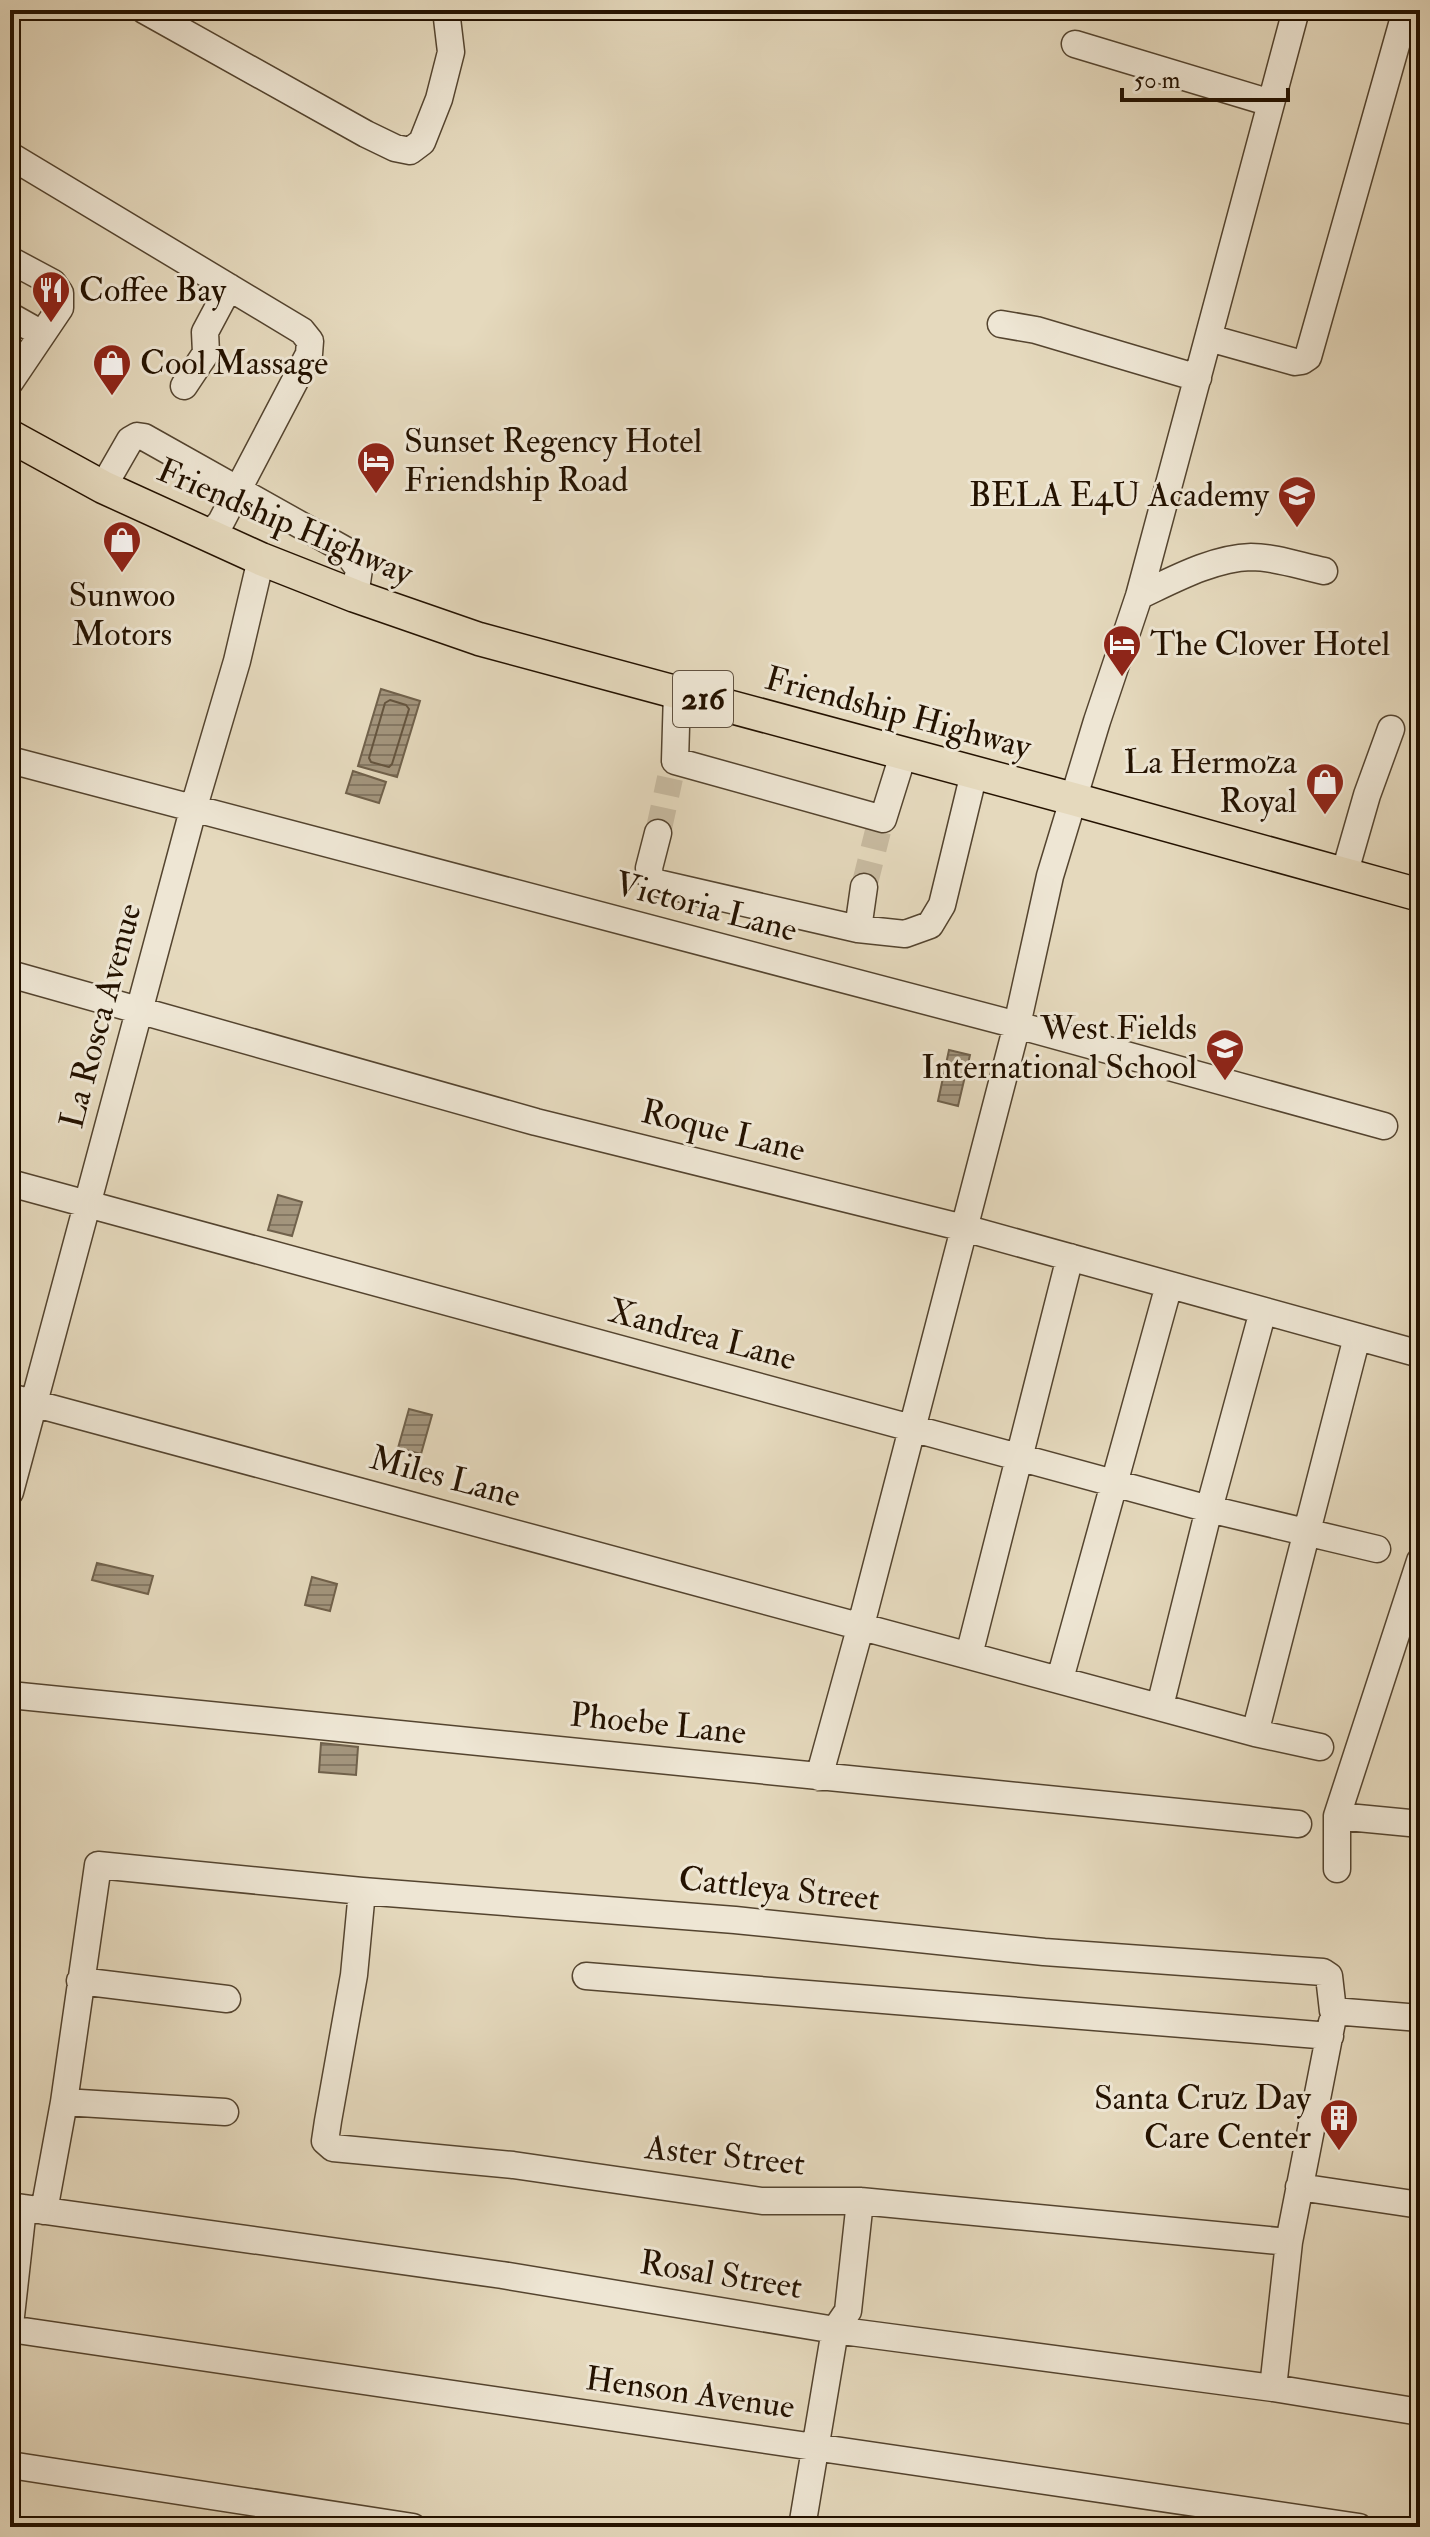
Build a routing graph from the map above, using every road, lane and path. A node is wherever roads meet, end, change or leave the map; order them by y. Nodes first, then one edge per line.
1 (144, 10) edge
2 (446, 10) edge
3 (1296, 10) edge
4 (1406, 10) edge
5 (1075, 44) dead end
6 (1271, 103) junction
7 (14, 158) dead end
8 (10, 260) edge
9 (229, 287) junction
10 (10, 316) edge
11 (1001, 324) dead end
12 (42, 334) junction
13 (1209, 338) junction
14 (14, 370) edge
15 (1198, 378) junction
16 (184, 386) dead end
17 (10, 436) edge
18 (103, 487) junction
19 (236, 491) junction
20 (210, 534) junction
21 (261, 559) junction
22 (1324, 571) dead end
23 (355, 596) junction
24 (1139, 596) junction
25 (677, 692) junction
26 (1391, 729) dead end
27 (903, 755) junction
28 (10, 760) edge
29 (974, 773) junction
30 (1073, 799) junction
31 (193, 810) junction
32 (658, 833) tunnel mouth
33 (1344, 875) junction
34 (864, 887) tunnel mouth
35 (1420, 895) edge
36 (858, 929) junction
37 (10, 974) edge
38 (140, 1009) junction
39 (1017, 1025) junction
40 (1384, 1126) dead end
41 (10, 1183) edge
42 (88, 1204) junction
43 (964, 1228) junction
44 (1070, 1257) junction
45 (1169, 1285) junction
46 (1263, 1311) junction
47 (1357, 1337) junction
48 (1420, 1354) edge
49 (22, 1401) edge
50 (912, 1429) junction
51 (1018, 1458) junction
52 (1113, 1484) junction
53 (10, 1492) edge
54 (1209, 1509) junction
55 (1308, 1532) junction
56 (1377, 1549) dead end
57 (1420, 1561) edge
58 (861, 1625) junction
59 (969, 1655) junction
60 (1060, 1679) junction
61 (10, 1695) edge
62 (1160, 1706) junction
63 (1255, 1733) junction
64 (1320, 1747) dead end
65 (819, 1777) junction
66 (1337, 1816) junction
67 (1298, 1824) dead end
68 (1420, 1824) edge
69 (1337, 1869) dead end
70 (362, 1891) junction
71 (586, 1976) dead end
72 (80, 1981) junction
73 (227, 1999) dead end
74 (1420, 2018) edge
75 (1332, 2024) junction
76 (64, 2102) junction
77 (225, 2112) dead end
78 (1299, 2187) junction
79 (860, 2201) junction
80 (1420, 2205) edge
81 (26, 2208) edge
82 (1289, 2242) junction
83 (10, 2327) edge
84 (835, 2330) junction
85 (1273, 2388) junction
86 (1420, 2412) edge
87 (813, 2448) junction
88 (10, 2465) edge
89 (413, 2527) edge
90 (802, 2527) edge
91 (1359, 2527) edge

1 - 2 street
3 - 6 street
4 - 13 street
5 - 6 street
6 - 13 street
7 - 9 street
8 - 12 street
9 - 16 street
9 - 19 street
10 - 12 street
11 - 15 street
12 - 14 street
13 - 15 street
15 - 24 street
17 - 18 main road, Friendship Highway / 216
18 - 19 street
18 - 20 main road, Friendship Highway / 216
19 - 20 street
19 - 23 street
20 - 21 main road, Friendship Highway / 216
21 - 23 main road, Friendship Highway / 216
21 - 31 street, La Rosca Avenue
22 - 24 street
23 - 25 main road, Friendship Highway / 216
24 - 30 street
25 - 27 main road, Friendship Highway / 216
25 - 27 street
26 - 33 street
27 - 29 main road, Friendship Highway / 216
28 - 31 street, Victoria Lane
29 - 30 main road, Friendship Highway / 216
29 - 36 street
30 - 33 main road, Friendship Highway / 216
30 - 39 street
31 - 38 street, La Rosca Avenue
31 - 39 street, Victoria Lane
32 - 36 street
33 - 35 main road, Friendship Highway / 216
34 - 36 street
37 - 38 street, Roque Lane
38 - 42 street, La Rosca Avenue
38 - 43 street, Roque Lane
39 - 40 street, Victoria Lane
39 - 43 street
41 - 42 street, Xandrea Lane
42 - 49 street, La Rosca Avenue
42 - 50 street, Xandrea Lane
43 - 44 street, Roque Lane
43 - 50 street
44 - 45 street, Roque Lane
44 - 51 street
45 - 46 street, Roque Lane
45 - 52 street
46 - 47 street, Roque Lane
46 - 54 street
47 - 48 street, Roque Lane
47 - 55 street
49 - 53 street, La Rosca Avenue
49 - 58 street, Miles Lane
50 - 51 street, Xandrea Lane
50 - 58 street
51 - 52 street, Xandrea Lane
51 - 59 street
52 - 54 street, Xandrea Lane
52 - 60 street
54 - 55 street, Xandrea Lane
54 - 62 street
55 - 56 street, Xandrea Lane
55 - 63 street
57 - 66 street
58 - 59 street, Miles Lane
58 - 65 street
59 - 60 street, Miles Lane
60 - 62 street, Miles Lane
61 - 65 street, Phoebe Lane
62 - 63 street, Miles Lane
63 - 64 street, Miles Lane
65 - 67 street, Phoebe Lane
66 - 68 street
66 - 69 street
70 - 72 street, Cattleya Street
70 - 75 street, Cattleya Street
70 - 79 street, Aster Street
71 - 75 street
72 - 73 street
72 - 76 street
74 - 75 street
75 - 78 street
76 - 77 street
76 - 81 street
78 - 80 street
78 - 82 street
79 - 82 street, Aster Street
79 - 84 street
81 - 83 street
81 - 84 street, Rosal Street
82 - 85 street
83 - 87 street, Henson Avenue
84 - 85 street, Rosal Street
84 - 87 street
85 - 86 street, Rosal Street
87 - 90 street
87 - 91 street, Henson Avenue
88 - 89 street

